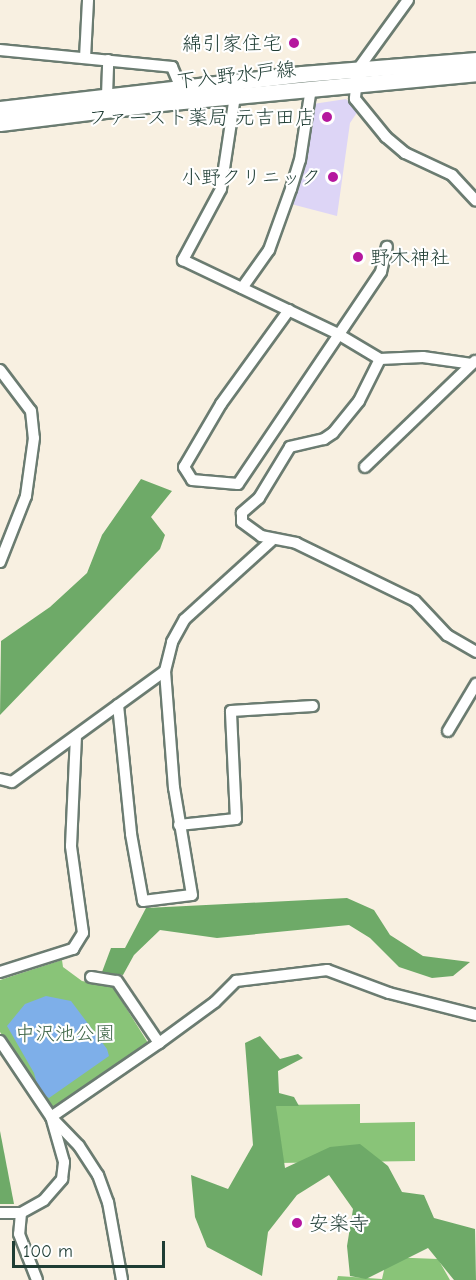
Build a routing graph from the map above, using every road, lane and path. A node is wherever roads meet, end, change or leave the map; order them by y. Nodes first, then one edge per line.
1 (88, 0) edge
2 (408, 0) edge
3 (0, 50) edge
4 (85, 58) junction
5 (108, 60) junction
6 (476, 60) edge
7 (476, 73) edge
8 (356, 76) junction
9 (180, 87) junction
10 (311, 88) junction
11 (107, 96) junction
12 (235, 96) junction
13 (0, 110) edge
14 (0, 123) edge
15 (476, 201) edge
16 (387, 247) dead end
17 (242, 288) junction
18 (289, 310) junction
19 (338, 334) junction
20 (380, 360) junction
21 (474, 362) edge
22 (0, 370) edge
23 (365, 467) dead end
24 (271, 541) junction
25 (0, 562) edge
26 (476, 652) edge
27 (165, 671) junction
28 (476, 684) edge
29 (118, 705) junction
30 (314, 706) dead end
31 (448, 731) dead end
32 (75, 736) junction
33 (0, 779) edge
34 (179, 825) junction
35 (0, 972) edge
36 (91, 977) dead end
37 (476, 1015) edge
38 (0, 1041) edge
39 (159, 1043) junction
40 (51, 1117) junction
41 (0, 1213) edge
42 (21, 1213) junction
43 (37, 1280) edge
44 (122, 1280) edge

1 - 4 street
2 - 8 street
3 - 4 street
4 - 5 street
5 - 9 street
5 - 11 street
6 - 8 main road, 下入野水戸線
7 - 8 main road, 下入野水戸線
8 - 9 main road, 下入野水戸線
8 - 10 main road, 下入野水戸線
8 - 15 street
9 - 11 main road, 下入野水戸線
10 - 12 main road, 下入野水戸線
10 - 17 street
11 - 13 main road, 下入野水戸線
12 - 14 main road, 下入野水戸線
12 - 17 street
16 - 19 street
17 - 18 street
18 - 19 street
18 - 19 street
19 - 20 street
20 - 21 street
20 - 24 street
21 - 23 street
22 - 25 street
24 - 26 street
24 - 27 street
27 - 29 street
27 - 34 street
28 - 31 street
29 - 32 street
29 - 34 street
30 - 34 street
32 - 33 street
32 - 35 street
36 - 39 street
37 - 39 street
38 - 40 street
39 - 40 street
40 - 42 street
40 - 44 street
41 - 42 street
42 - 43 street

